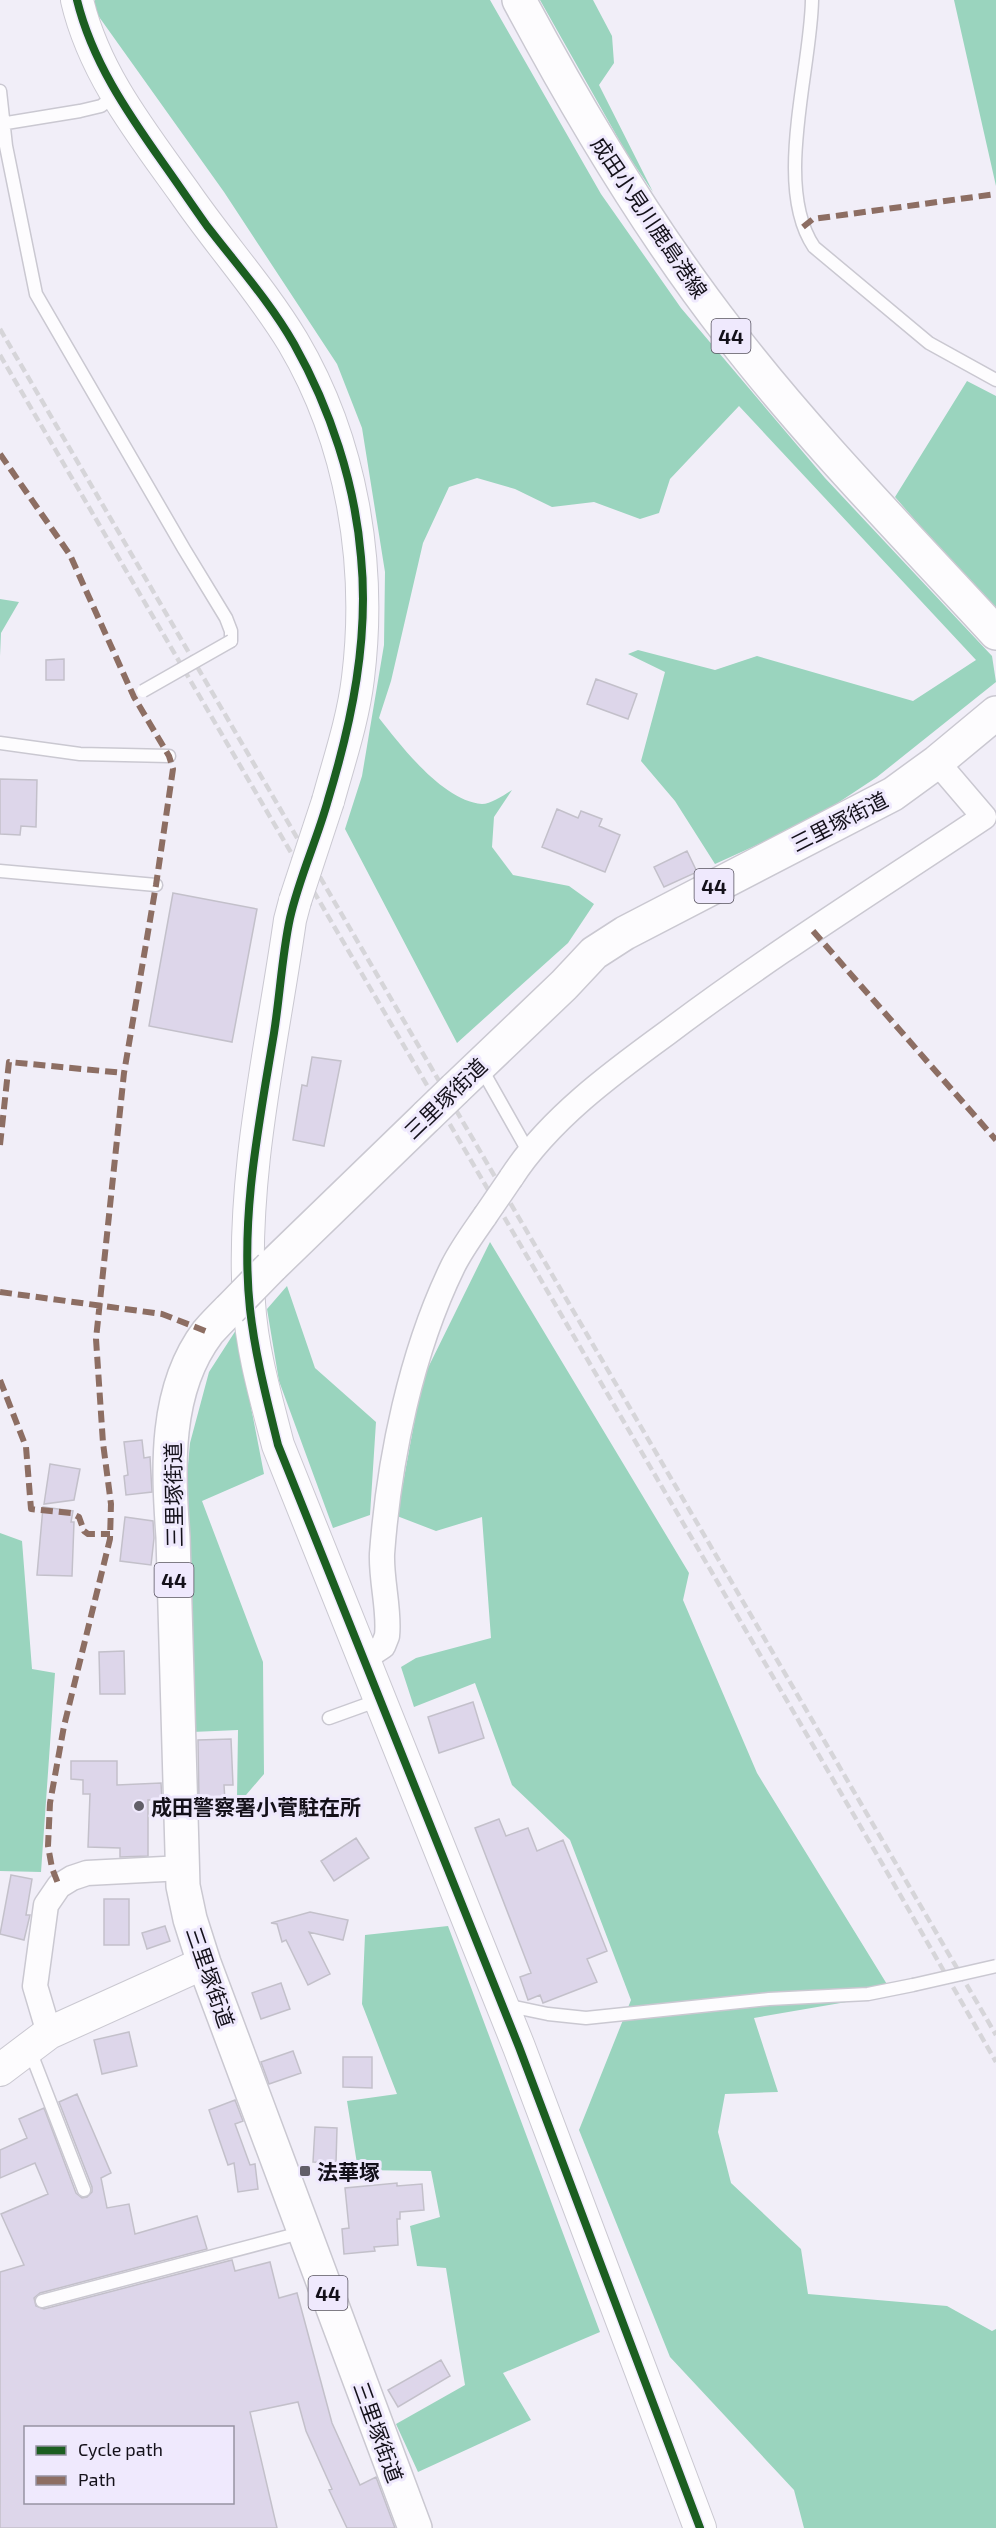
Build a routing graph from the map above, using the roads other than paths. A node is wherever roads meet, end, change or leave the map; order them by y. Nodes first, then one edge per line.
1 (77, 0) edge
2 (519, 0) edge
3 (812, 0) edge
4 (0, 91) edge
5 (116, 95) junction
6 (1, 124) edge
7 (996, 380) edge
8 (996, 633) edge
9 (139, 694) dead end
10 (996, 713) edge
11 (0, 743) edge
12 (169, 756) dead end
13 (937, 762) junction
14 (987, 809) edge
15 (0, 872) edge
16 (156, 885) dead end
17 (479, 1064) junction
18 (528, 1151) junction
19 (362, 1660) junction
20 (379, 1700) junction
21 (329, 1718) dead end
22 (183, 1868) junction
23 (204, 1963) junction
24 (996, 1966) edge
25 (501, 2004) junction
26 (39, 2041) junction
27 (0, 2070) edge
28 (84, 2190) dead end
29 (305, 2232) junction
30 (42, 2301) dead end
31 (414, 2528) edge
32 (700, 2528) edge

1 - 5 street
2 - 8 main road, 成田小見川鹿島港線 / 44
3 - 7 lane
4 - 6 lane
5 - 6 lane
5 - 19 street, bridge
6 - 9 lane, bridge
10 - 13 main road, 三里塚街道 / 44
11 - 12 lane
13 - 14 street
13 - 17 main road, 三里塚街道 / 44
14 - 18 street
15 - 16 lane
17 - 18 lane
17 - 22 main road, 三里塚街道 / 44, bridge
18 - 19 street, bridge
19 - 20 street
20 - 21 lane
20 - 25 street
22 - 23 main road, 三里塚街道 / 44
22 - 26 street
23 - 26 street
23 - 29 main road, 三里塚街道 / 44
24 - 25 lane, bridge
25 - 32 street
26 - 27 street
26 - 28 lane
29 - 30 lane
29 - 31 main road, 三里塚街道 / 44

